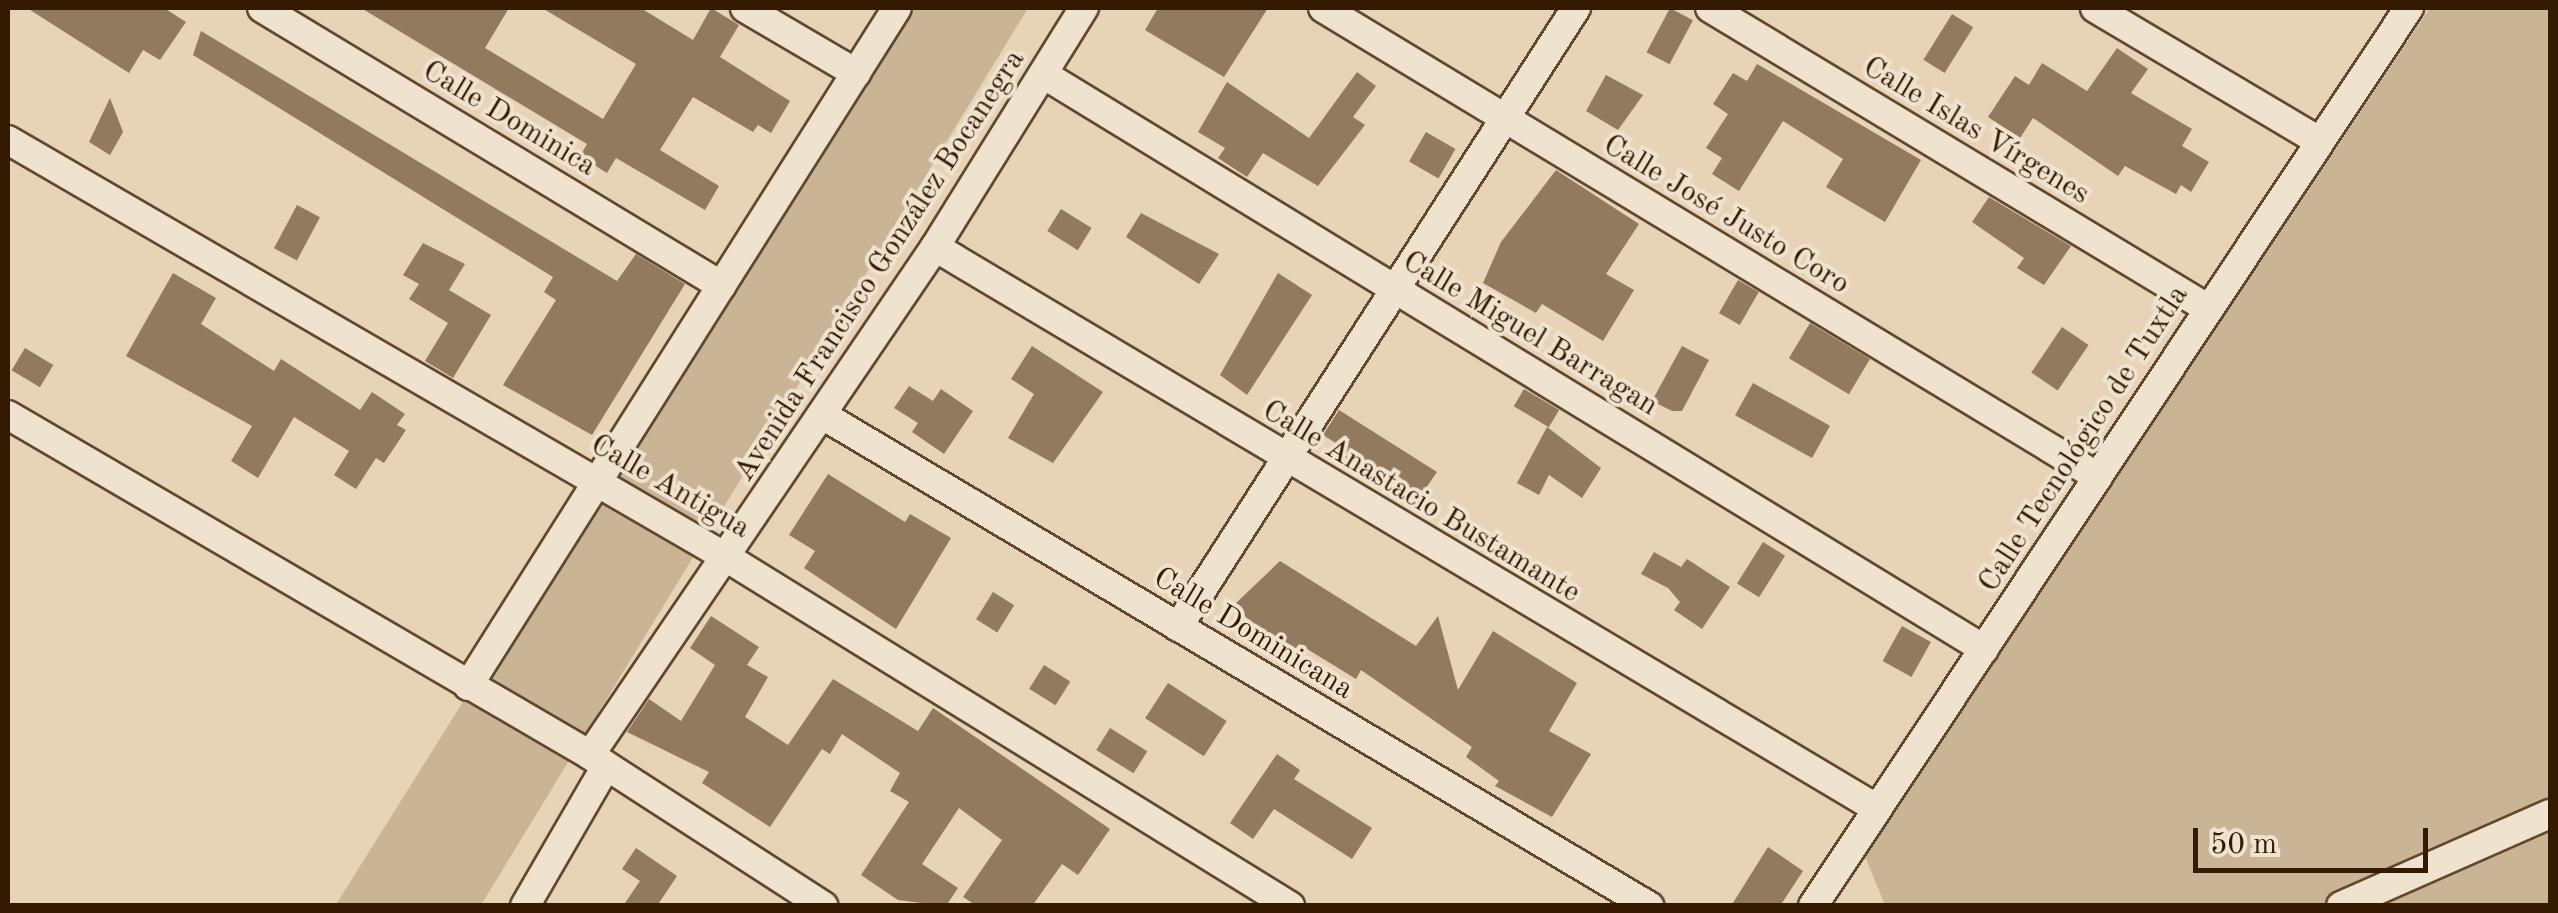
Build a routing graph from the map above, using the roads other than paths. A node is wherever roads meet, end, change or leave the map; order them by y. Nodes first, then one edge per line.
1 (262, 8) edge
2 (745, 8) edge
3 (897, 8) edge
4 (1084, 8) edge
5 (1322, 8) edge
6 (1576, 8) edge
7 (1710, 8) edge
8 (2094, 8) edge
9 (2409, 8) edge
10 (856, 73) junction
11 (1043, 74) junction
12 (1502, 118) junction
13 (8, 140) edge
14 (2319, 141) junction
15 (935, 248) junction
16 (722, 286) junction
17 (1394, 290) junction
18 (2208, 310) junction
19 (8, 415) edge
20 (824, 416) junction
21 (1283, 459) junction
22 (2098, 476) junction
23 (598, 482) junction
24 (729, 559) junction
25 (1178, 628) junction
26 (1984, 649) junction
27 (468, 686) junction
28 (598, 761) junction
29 (1876, 808) junction
30 (2550, 814) edge
31 (525, 906) edge
32 (822, 906) edge
33 (1290, 906) edge
34 (1650, 906) edge
35 (1813, 906) edge
36 (2341, 906) edge

1 - 16 street, Calle Dominica
2 - 10 street
3 - 10 street
4 - 11 street, Avenida Francisco González Bocanegra
5 - 12 street, Calle José Justo Coro
6 - 12 street
7 - 18 street, Calle Islas Vírgenes
8 - 14 street
9 - 14 street, Calle Tecnológico de Tuxtla
10 - 16 street
11 - 15 street, Avenida Francisco González Bocanegra
11 - 17 street, Calle Miguel Barragan
12 - 17 street
12 - 22 street, Calle José Justo Coro
13 - 23 street, Calle Antigua
14 - 18 street, Calle Tecnológico de Tuxtla
15 - 20 street, Avenida Francisco González Bocanegra
15 - 21 street, Calle Anastacio Bustamante
16 - 23 street
17 - 21 street
17 - 26 street, Calle Miguel Barragan
18 - 22 street, Calle Tecnológico de Tuxtla
19 - 27 street
20 - 24 street, Avenida Francisco González Bocanegra
20 - 25 street, Calle Dominicana
21 - 25 street
21 - 29 street, Calle Anastacio Bustamante
22 - 26 street, Calle Tecnológico de Tuxtla
23 - 24 street, Calle Antigua
23 - 27 street
24 - 28 street, Avenida Francisco González Bocanegra
24 - 33 street, Calle Antigua
25 - 34 street, Calle Dominicana
26 - 29 street, Calle Tecnológico de Tuxtla
27 - 28 street
28 - 31 street, Avenida Francisco González Bocanegra
28 - 32 street
29 - 35 street, Calle Tecnológico de Tuxtla
30 - 36 street

